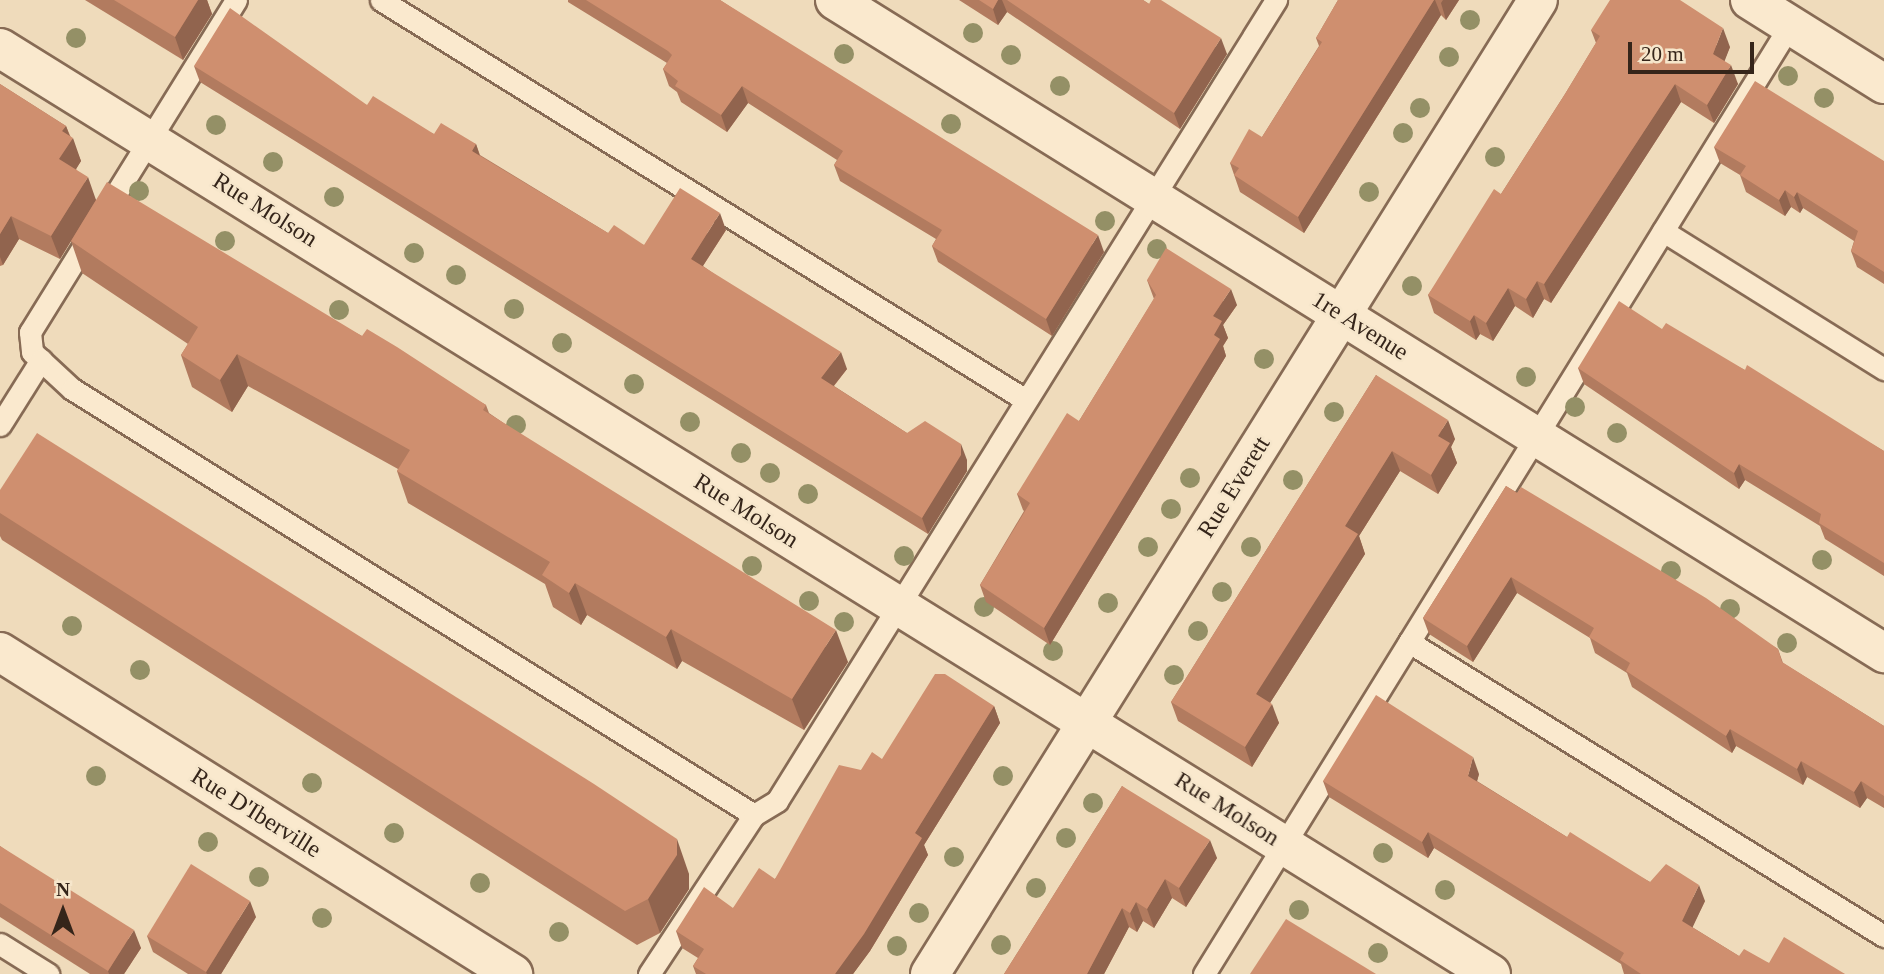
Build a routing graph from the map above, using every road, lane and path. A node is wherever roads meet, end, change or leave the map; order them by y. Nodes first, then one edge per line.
1 (236, 0) edge
2 (381, 0) edge
3 (835, 0) edge
4 (1276, 0) edge
5 (1538, 0) edge
6 (1750, 0) edge
7 (1790, 25) junction
8 (0, 48) edge
9 (1884, 84) edge
10 (150, 138) junction
11 (1154, 197) junction
12 (1663, 231) junction
13 (1342, 314) junction
14 (41, 360) junction
15 (1884, 369) edge
16 (1026, 400) junction
17 (0, 425) edge
18 (1535, 436) junction
19 (898, 606) junction
20 (1409, 642) junction
21 (0, 652) edge
22 (1884, 653) edge
23 (1086, 723) junction
24 (754, 815) junction
25 (1282, 843) junction
26 (1884, 936) edge
27 (0, 944) edge
28 (48, 974) edge
29 (513, 974) edge
30 (649, 974) edge
31 (930, 974) edge
32 (1204, 974) edge
33 (1491, 974) edge

1 - 10 lane
2 - 16 lane
3 - 11 street, 1re Avenue
4 - 11 lane
5 - 13 street, Rue Everett
6 - 7 street
7 - 9 street
7 - 12 lane
8 - 10 street, Rue Molson
10 - 14 lane
10 - 19 street, Rue Molson
11 - 13 street, 1re Avenue
11 - 16 lane
12 - 15 lane
12 - 18 lane
13 - 18 street, 1re Avenue
13 - 23 street, Rue Everett
14 - 17 lane
14 - 24 lane
16 - 19 lane
18 - 20 lane
18 - 22 street, 1re Avenue
19 - 23 street, Rue Molson
19 - 24 lane
20 - 25 lane
20 - 26 lane
21 - 29 street, Rue D'Iberville
23 - 25 street, Rue Molson
23 - 31 street, Rue Everett
24 - 30 lane
25 - 32 lane
25 - 33 street, Rue Molson
27 - 28 lane

